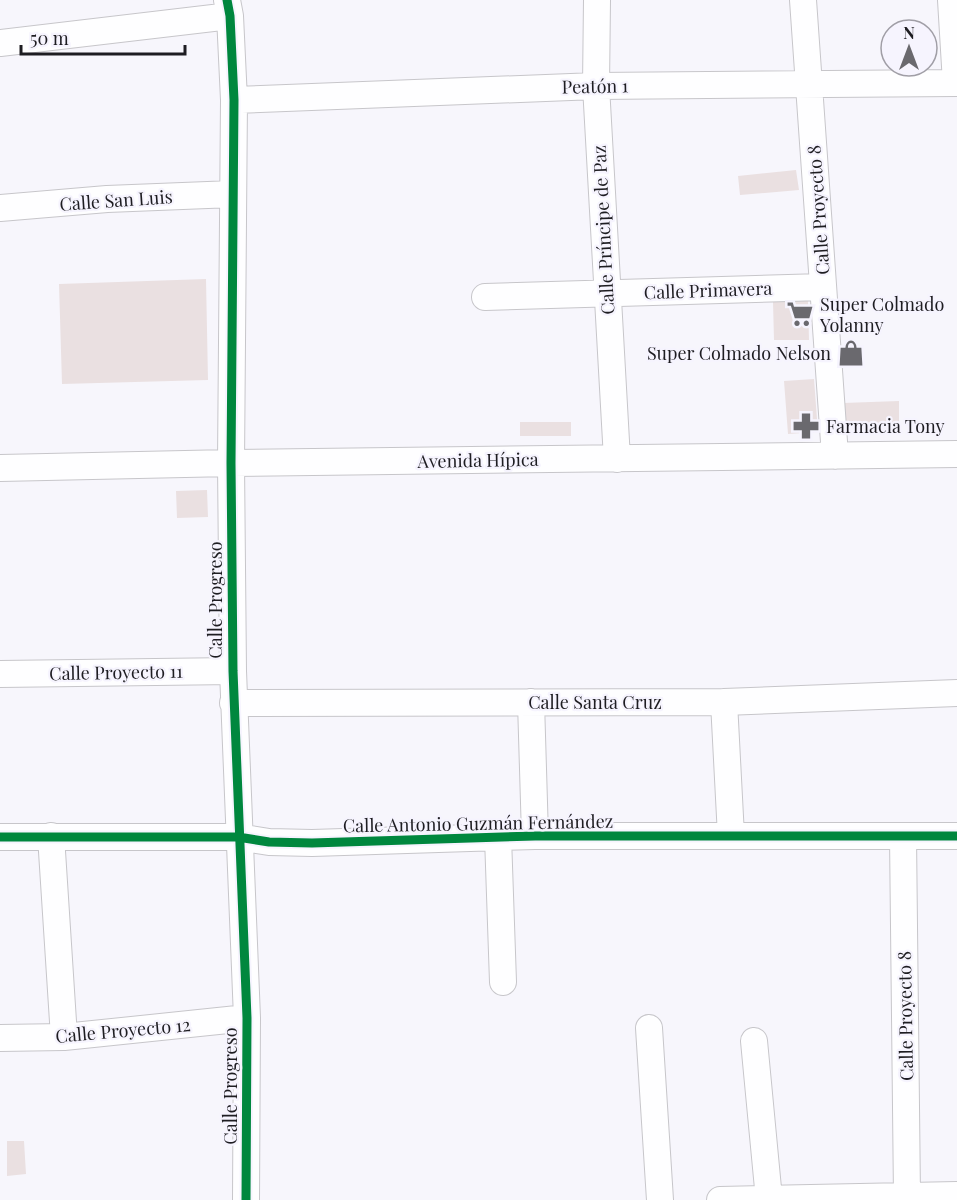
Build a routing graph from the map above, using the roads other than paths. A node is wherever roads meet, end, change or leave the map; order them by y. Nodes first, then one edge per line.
1 (597, 0) edge
2 (804, 0) edge
3 (951, 0) edge
4 (228, 8) edge
5 (0, 43) edge
6 (956, 83) edge
7 (810, 85) junction
8 (596, 86) junction
9 (234, 100) junction
10 (232, 194) junction
11 (0, 208) edge
12 (823, 287) junction
13 (607, 293) junction
14 (485, 297) dead end
15 (957, 454) edge
16 (835, 456) junction
17 (617, 459) junction
18 (231, 462) junction
19 (0, 468) edge
20 (232, 671) junction
21 (0, 674) edge
22 (957, 693) edge
23 (531, 702) junction
24 (724, 702) junction
25 (233, 703) junction
26 (51, 836) junction
27 (535, 836) junction
28 (731, 836) junction
29 (903, 836) junction
30 (957, 836) edge
31 (0, 837) edge
32 (238, 837) junction
33 (498, 837) junction
34 (503, 982) dead end
35 (247, 1018) junction
36 (649, 1028) dead end
37 (64, 1036) junction
38 (0, 1038) edge
39 (754, 1041) dead end
40 (957, 1196) edge
41 (907, 1197) junction
42 (769, 1199) edge
43 (246, 1200) edge
44 (660, 1200) edge
45 (720, 1200) edge

1 - 8 street, Calle Príncipe de Paz
2 - 7 street, Calle Proyecto 8
3 - 6 street
4 - 5 street
4 - 9 street, Calle Progreso
6 - 7 street, Peatón 1
7 - 8 street, Peatón 1
7 - 12 street, Calle Proyecto 8
8 - 9 street, Peatón 1
8 - 13 street, Calle Príncipe de Paz
9 - 10 street, Calle Progreso
10 - 11 street, Calle San Luis
10 - 18 street, Calle Progreso
12 - 13 street, Calle Primavera
12 - 16 street, Calle Proyecto 8
13 - 14 street, Calle Primavera
13 - 17 street, Calle Príncipe de Paz
15 - 16 street, Avenida Hípica
16 - 17 street, Avenida Hípica
17 - 18 street, Avenida Hípica
18 - 19 street, Avenida Hípica
18 - 20 street, Calle Progreso
20 - 21 street, Calle Proyecto 11
20 - 25 street, Calle Progreso
22 - 24 street, Calle Santa Cruz
23 - 24 street, Calle Santa Cruz
23 - 25 street, Calle Santa Cruz
23 - 27 street
24 - 28 street
25 - 32 street, Calle Progreso
26 - 31 street, Calle Antonio Guzmán Fernández
26 - 32 street, Calle Antonio Guzmán Fernández
26 - 37 street
27 - 28 street, Calle Antonio Guzmán Fernández
27 - 33 street, Calle Antonio Guzmán Fernández
28 - 29 street, Calle Antonio Guzmán Fernández
29 - 30 street, Calle Antonio Guzmán Fernández
29 - 41 street, Calle Proyecto 8
32 - 33 street, Calle Antonio Guzmán Fernández
32 - 35 street, Calle Progreso
33 - 34 street
35 - 37 street, Calle Proyecto 12
35 - 43 street, Calle Progreso
36 - 44 street
37 - 38 street, Calle Proyecto 12
39 - 42 street
40 - 41 street
41 - 42 street
42 - 45 street

